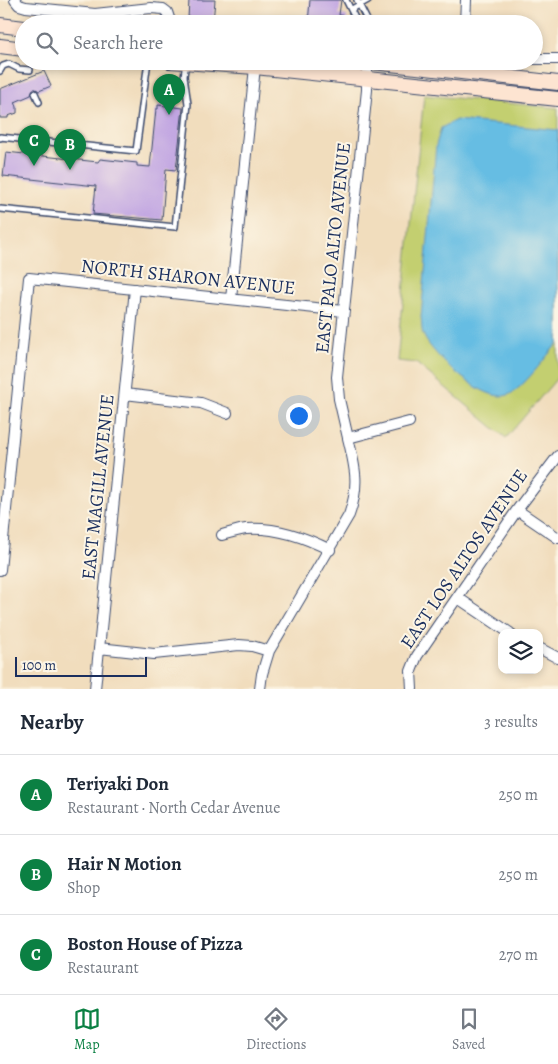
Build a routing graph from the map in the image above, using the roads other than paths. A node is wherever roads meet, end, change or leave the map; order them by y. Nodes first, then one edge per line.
1 (15, 0) edge
2 (346, 0) edge
3 (368, 0) edge
4 (466, 0) edge
5 (358, 2) edge
6 (138, 5) edge
7 (352, 9) junction
8 (169, 15) edge
9 (354, 15) edge
10 (364, 15) edge
11 (465, 15) edge
12 (0, 25) edge
13 (15, 27) edge
14 (0, 46) edge
15 (15, 47) edge
16 (543, 59) edge
17 (558, 59) edge
18 (15, 67) edge
19 (147, 70) edge
20 (185, 70) edge
21 (255, 70) edge
22 (286, 70) edge
23 (367, 70) edge
24 (445, 70) edge
25 (0, 71) edge
26 (367, 78) junction
27 (558, 83) edge
28 (35, 93) dead end
29 (558, 99) edge
30 (39, 102) dead end
31 (0, 137) edge
32 (0, 209) edge
33 (135, 289) junction
34 (231, 299) junction
35 (344, 311) junction
36 (125, 394) junction
37 (227, 414) dead end
38 (409, 422) dead end
39 (348, 438) junction
40 (558, 456) edge
41 (516, 510) junction
42 (222, 536) dead end
43 (558, 538) edge
44 (330, 550) junction
45 (0, 570) edge
46 (458, 598) junction
47 (504, 629) edge
48 (99, 648) junction
49 (543, 650) edge
50 (268, 651) junction
51 (558, 658) edge
52 (411, 687) edge
53 (95, 689) edge
54 (260, 689) edge

1 - 6 street
2 - 7 lane
3 - 5 lane
4 - 11 street
5 - 7 lane
5 - 10 lane
6 - 8 street
7 - 9 lane
12 - 13 main road
14 - 15 main road
16 - 17 street
18 - 25 lane
19 - 31 lane
20 - 32 lane
21 - 34 street
22 - 26 main road
23 - 26 street, EAST PALO ALTO AVENUE
24 - 27 main road
26 - 29 main road
26 - 35 street, EAST PALO ALTO AVENUE
28 - 30 lane
33 - 34 street, NORTH SHARON AVENUE
33 - 36 street, EAST MAGILL AVENUE
33 - 45 street, NORTH SHARON AVENUE
34 - 35 street, NORTH SHARON AVENUE
35 - 39 street, EAST PALO ALTO AVENUE
36 - 37 street
36 - 48 street, EAST MAGILL AVENUE
38 - 39 street
39 - 44 street, EAST PALO ALTO AVENUE
40 - 41 street, EAST LOS ALTOS AVENUE
41 - 43 street
41 - 46 street, EAST LOS ALTOS AVENUE
42 - 44 street
44 - 50 street, EAST PALO ALTO AVENUE
46 - 47 street
46 - 52 street, EAST LOS ALTOS AVENUE
48 - 50 street
48 - 53 street, EAST MAGILL AVENUE
49 - 51 street
50 - 54 street, EAST PALO ALTO AVENUE

